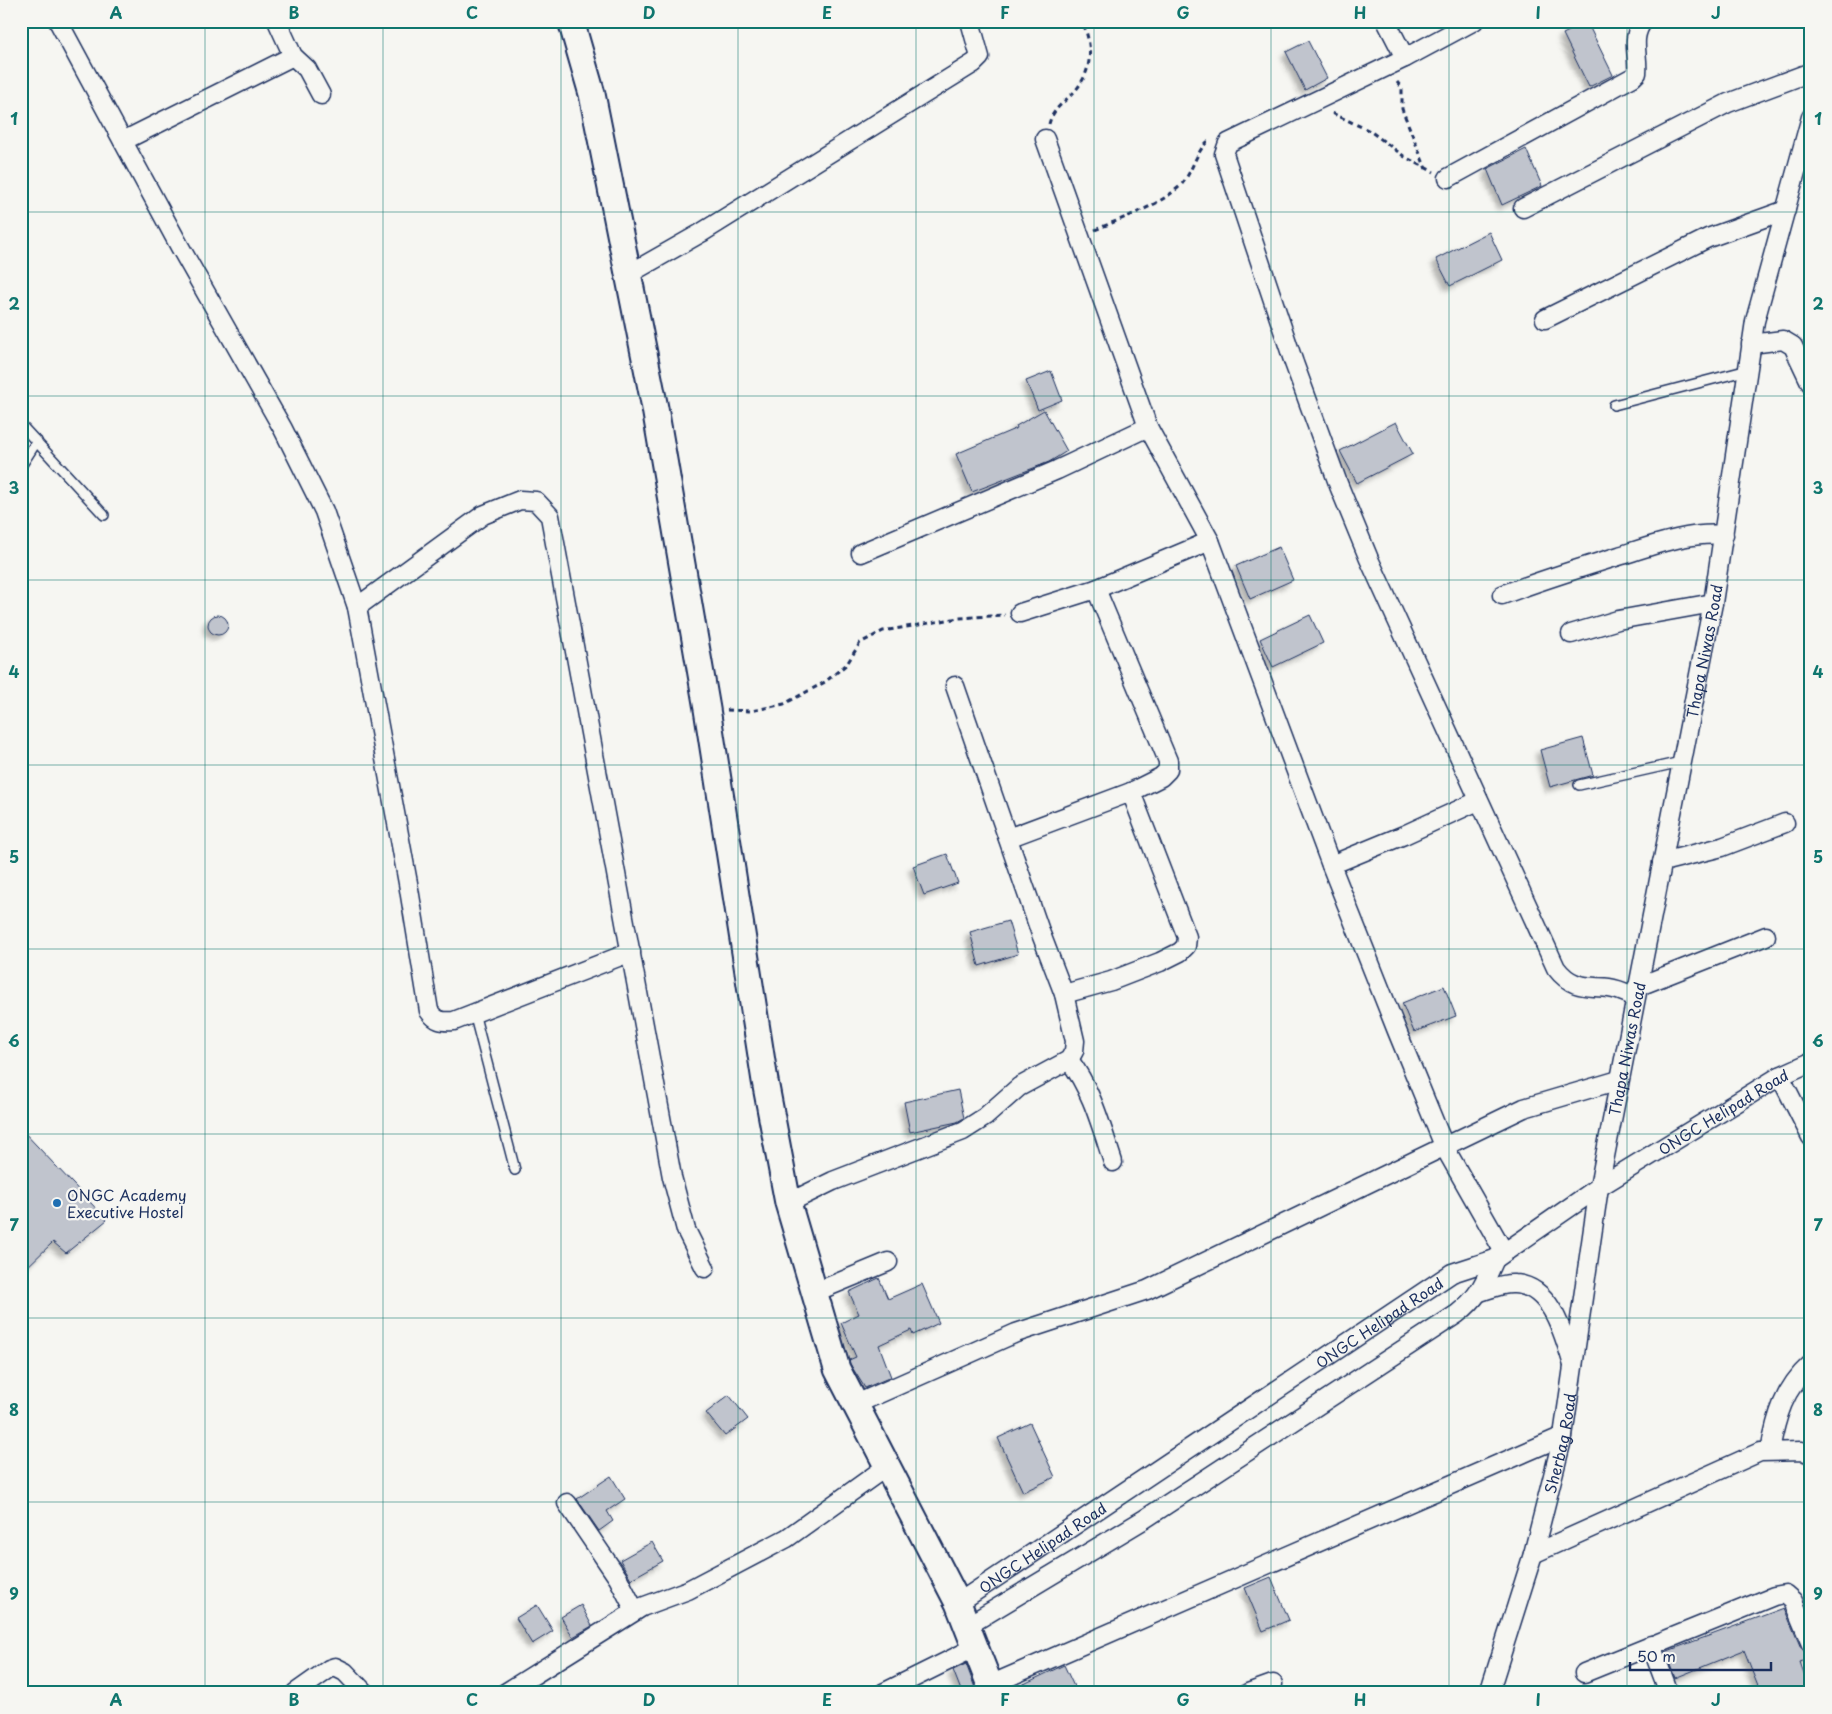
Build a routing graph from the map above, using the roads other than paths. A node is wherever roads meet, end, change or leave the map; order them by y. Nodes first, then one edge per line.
1 (58, 21) edge
2 (276, 21) edge
3 (571, 21) edge
4 (970, 21) edge
5 (1386, 21) edge
6 (1474, 21) edge
7 (1643, 21) edge
8 (293, 56) junction
9 (1404, 58) junction
10 (1811, 72) edge
11 (321, 95) dead end
12 (1811, 117) edge
13 (1045, 139) road end
14 (123, 142) junction
15 (1448, 178) road end
16 (1523, 208) dead end
17 (1786, 210) junction
18 (629, 274) junction
19 (1545, 319) dead end
20 (1751, 344) junction
21 (1748, 370) junction
22 (1811, 384) edge
23 (1614, 405) dead end
24 (21, 425) edge
25 (1148, 426) junction
26 (37, 441) junction
27 (21, 466) edge
28 (104, 515) dead end
29 (1724, 535) junction
30 (1210, 541) junction
31 (861, 553) dead end
32 (1096, 588) junction
33 (1502, 595) dead end
34 (1713, 602) junction
35 (357, 608) junction
36 (1020, 613) road end
37 (1571, 634) dead end
38 (955, 686) dead end
39 (1681, 762) junction
40 (1579, 785) dead end
41 (1130, 792) junction
42 (1478, 801) junction
43 (1785, 822) dead end
44 (1008, 838) junction
45 (1662, 862) junction
46 (1330, 865) junction
47 (1766, 936) dead end
48 (630, 952) junction
49 (1636, 992) junction
50 (1064, 994) junction
51 (474, 1013) junction
52 (1069, 1060) junction
53 (1811, 1062) edge
54 (1780, 1076) junction
55 (1619, 1080) junction
56 (1811, 1137) edge
57 (1445, 1148) junction
58 (1112, 1162) dead end
59 (515, 1170) dead end
60 (1599, 1187) junction
61 (788, 1203) junction
62 (1499, 1256) junction
63 (888, 1262) dead end
64 (705, 1268) dead end
65 (1480, 1292) junction
66 (813, 1293) junction
67 (1811, 1364) edge
68 (1574, 1371) junction
69 (854, 1405) junction
70 (1564, 1436) junction
71 (1770, 1451) junction
72 (1811, 1454) edge
73 (886, 1466) junction
74 (567, 1502) dead end
75 (1533, 1554) junction
76 (635, 1611) junction
77 (967, 1625) junction
78 (1811, 1644) edge
79 (1651, 1645) junction
80 (1584, 1673) dead end
81 (1273, 1684) dead end
82 (992, 1689) edge
83 (295, 1693) edge
84 (364, 1693) edge
85 (505, 1693) edge
86 (883, 1693) edge
87 (1248, 1693) edge
88 (1489, 1693) edge
89 (1669, 1693) edge

1 - 14 street
2 - 8 street
3 - 18 street
4 - 18 street
5 - 9 street
6 - 9 street
7 - 15 street
8 - 11 street
8 - 14 street
9 - 42 street
10 - 16 street
12 - 17 street, Thapa Niwas Road
13 - 25 street
14 - 35 street
17 - 19 street
17 - 20 street, Thapa Niwas Road
18 - 61 street
20 - 21 street, Thapa Niwas Road
20 - 22 street
21 - 23 lane
21 - 29 street, Thapa Niwas Road
24 - 26 lane
25 - 30 street
25 - 31 street
26 - 27 lane
26 - 28 lane
29 - 33 street
29 - 34 street, Thapa Niwas Road
30 - 32 street
30 - 46 street
32 - 36 street
32 - 41 street
34 - 37 street
34 - 39 street, Thapa Niwas Road
35 - 48 street
35 - 51 street
38 - 44 street
39 - 40 lane
39 - 45 street, Thapa Niwas Road
41 - 44 street
41 - 50 street
42 - 46 street
42 - 49 street
43 - 45 street
44 - 50 street
45 - 49 street, Thapa Niwas Road
46 - 57 street
47 - 49 street
48 - 51 street
48 - 64 street
49 - 55 street, Thapa Niwas Road
50 - 52 street
51 - 59 lane
52 - 58 street
52 - 61 street
53 - 54 street, ONGC Helipad Road
54 - 56 street
54 - 60 street, ONGC Helipad Road
55 - 57 street
55 - 60 street, Thapa Niwas Road
57 - 62 street
57 - 69 street
60 - 62 street, ONGC Helipad Road
60 - 68 street, Sherbag Road
61 - 66 street
62 - 65 street
62 - 77 street, ONGC Helipad Road
63 - 66 street
65 - 68 street
65 - 77 street
66 - 69 street
67 - 71 street
68 - 70 street, Sherbag Road
69 - 73 street
70 - 75 street, Sherbag Road
70 - 82 street
71 - 72 street
71 - 75 street
73 - 76 street
73 - 77 street
74 - 76 street
75 - 88 street, Sherbag Road
76 - 85 street
77 - 82 street
77 - 86 street
78 - 79 street
79 - 80 street
79 - 89 street
81 - 87 street
83 - 84 street

